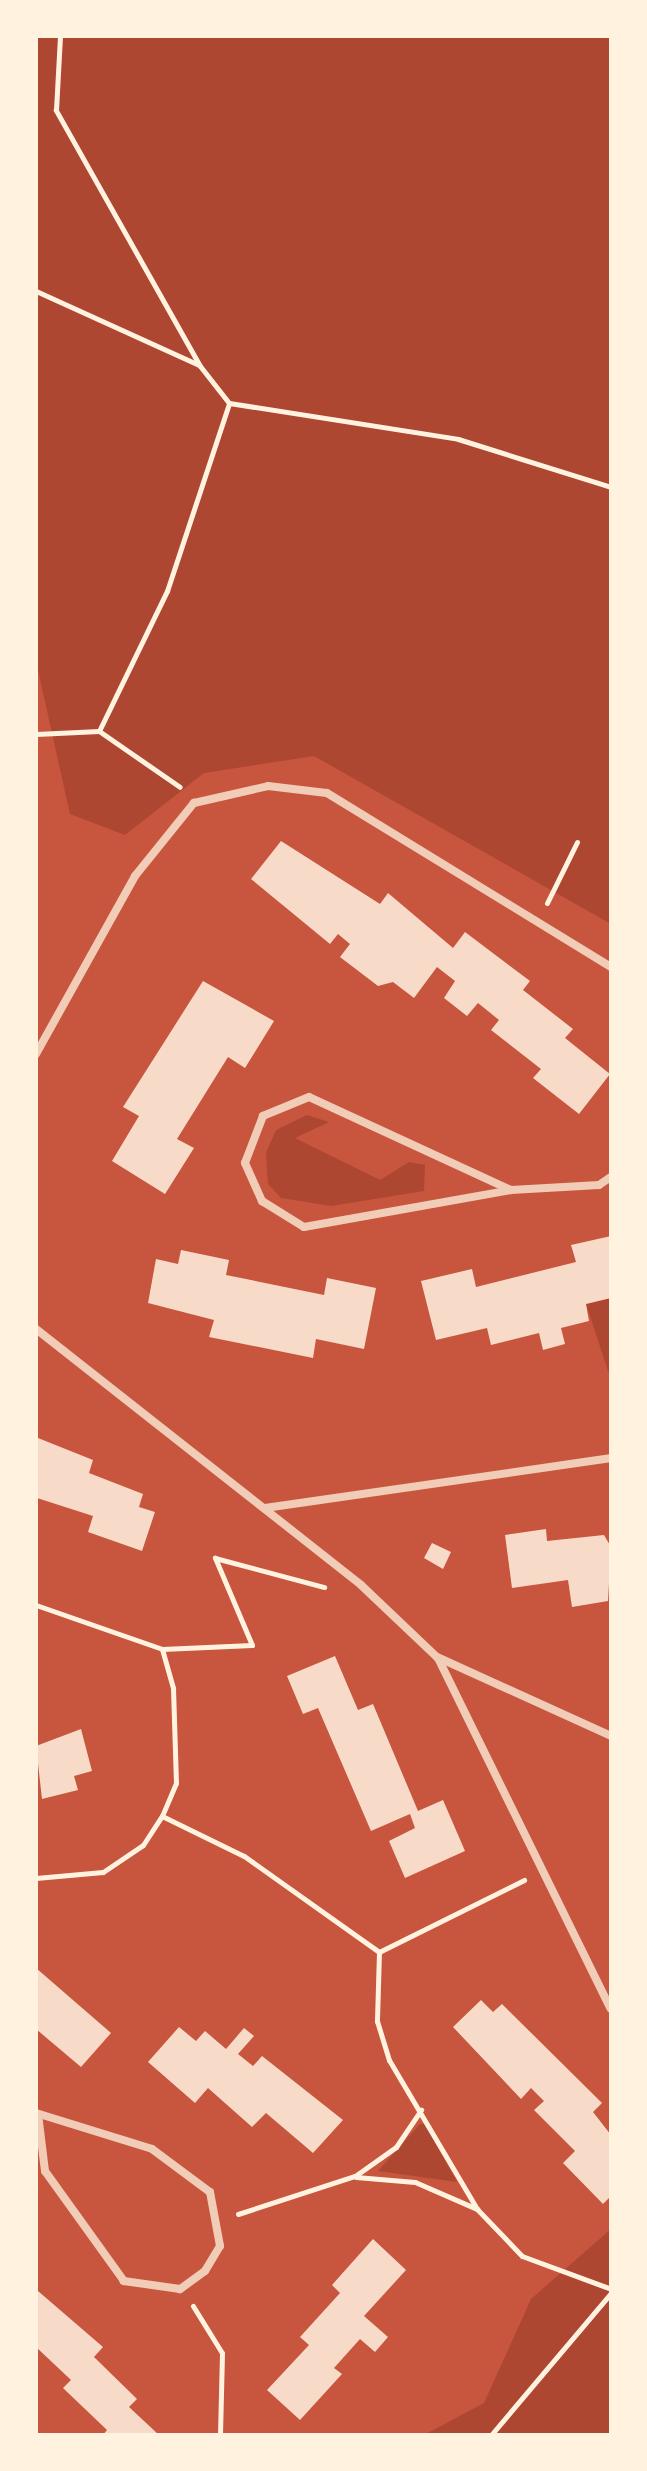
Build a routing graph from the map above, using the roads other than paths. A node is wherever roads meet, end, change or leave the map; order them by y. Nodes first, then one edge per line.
1 (611, 967) edge
2 (36, 1054) edge
3 (611, 1177) edge
4 (511, 1190) junction
5 (36, 1329) edge
6 (611, 1458) edge
7 (265, 1508) junction
8 (437, 1657) junction
9 (611, 1736) edge
10 (611, 2009) edge
11 (37, 2114) edge

1 - 2 street
3 - 4 street
4 - 4 street
5 - 7 street
6 - 7 street
7 - 8 street
8 - 9 street
8 - 10 street
11 - 11 street

